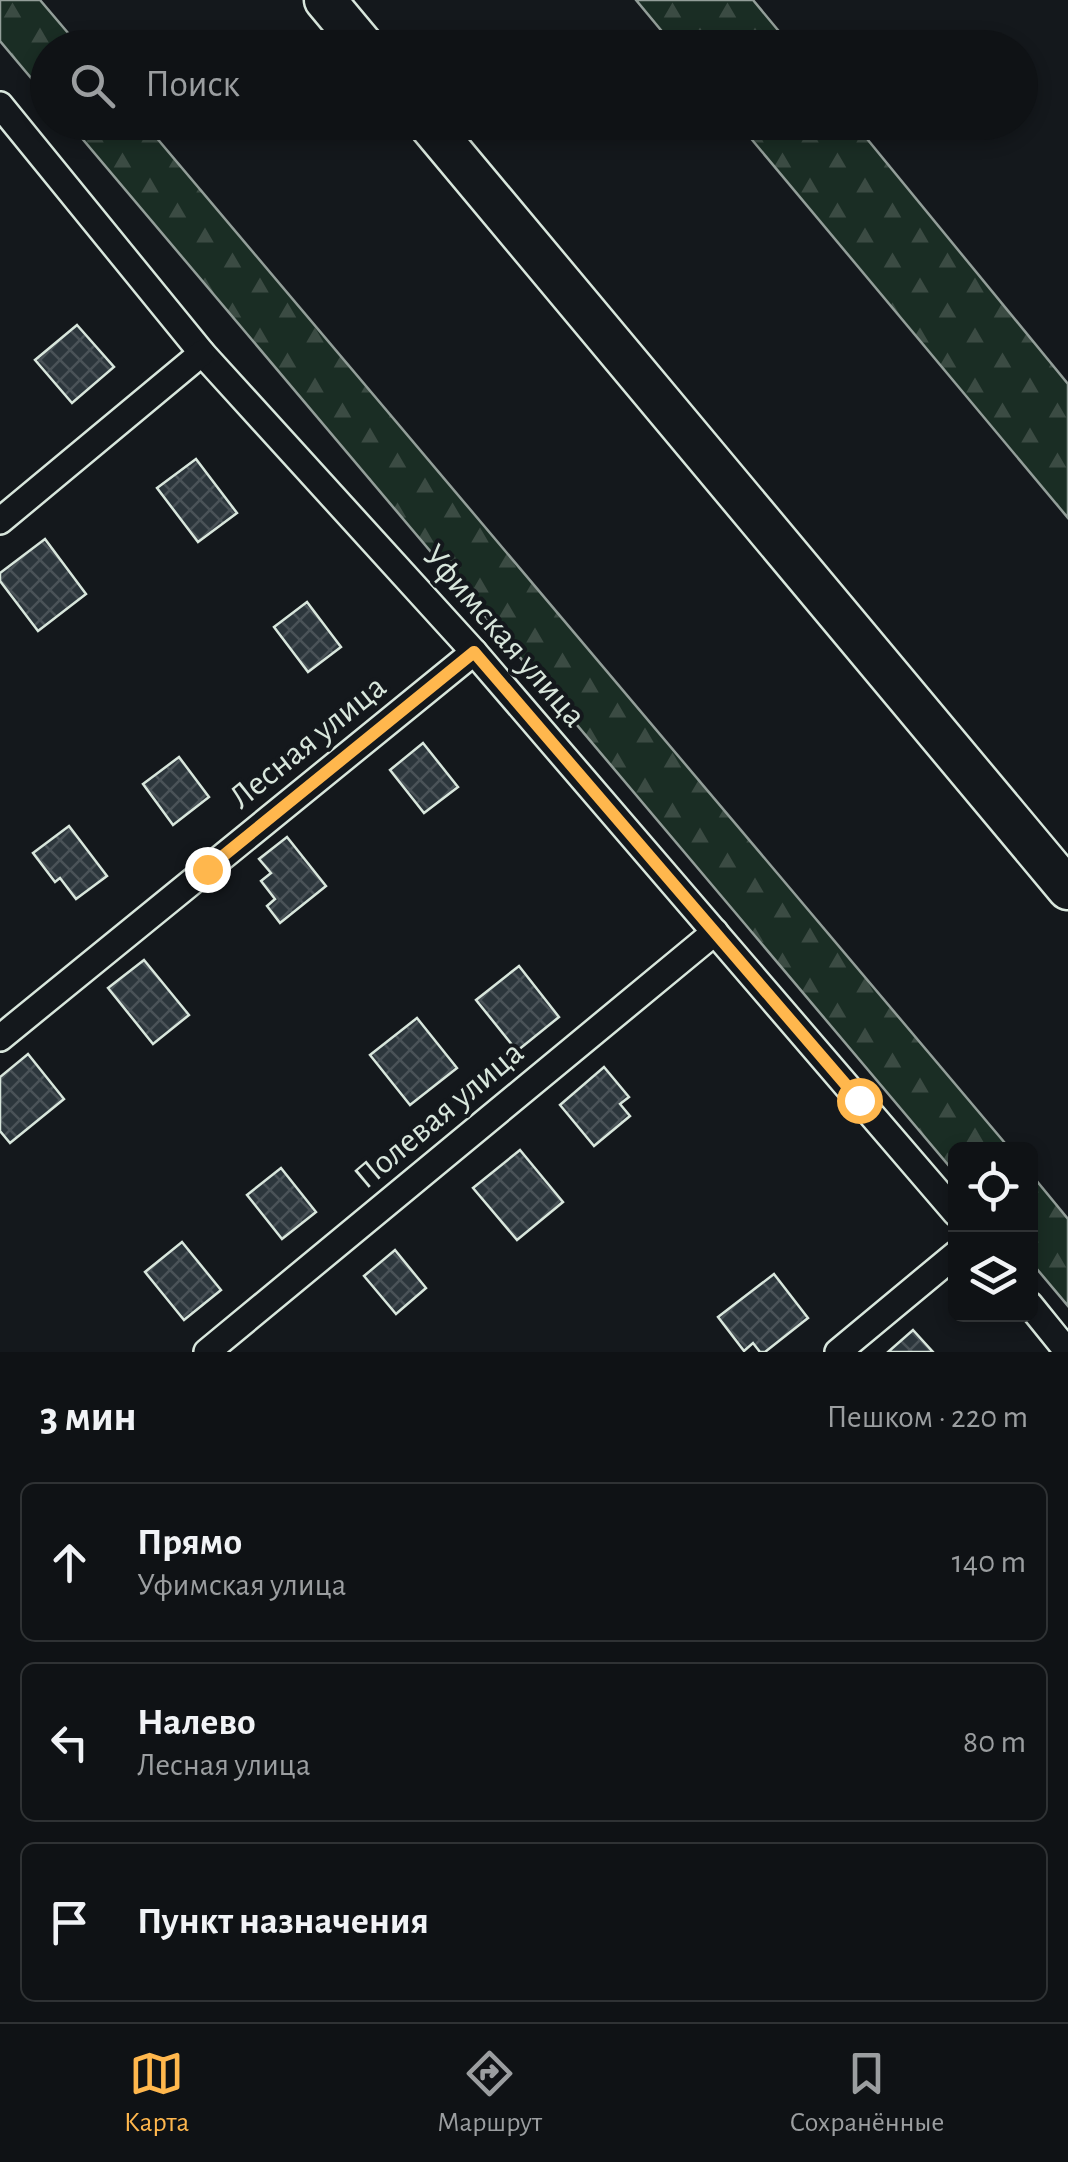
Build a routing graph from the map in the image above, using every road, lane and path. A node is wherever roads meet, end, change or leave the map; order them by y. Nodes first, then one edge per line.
1 (325, 0) edge
2 (350, 30) edge
3 (0, 105) edge
4 (443, 140) edge
5 (202, 353) junction
6 (0, 521) edge
7 (474, 652) junction
8 (1068, 889) edge
9 (715, 932) junction
10 (0, 1038) edge
11 (948, 1204) edge
12 (948, 1261) edge
13 (1038, 1315) edge
14 (207, 1352) edge
15 (838, 1352) edge
16 (1068, 1352) edge

1 - 2 main road
3 - 5 street, Уфимская улица
4 - 8 main road
5 - 6 street
5 - 7 street, Уфимская улица
7 - 9 street, Уфимская улица
7 - 10 street, Лесная улица
9 - 11 street, Уфимская улица
9 - 14 street, Полевая улица
12 - 15 street
13 - 16 street

